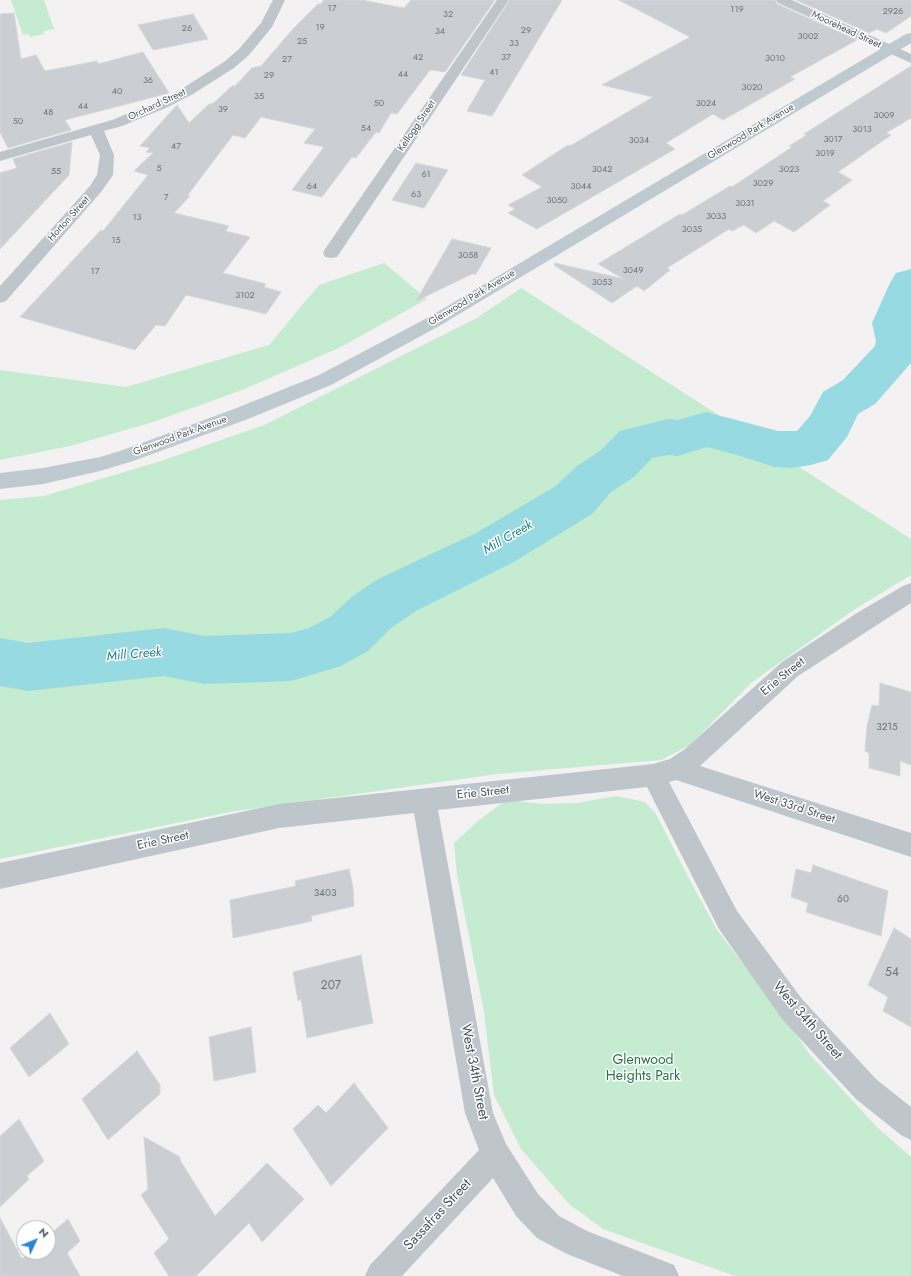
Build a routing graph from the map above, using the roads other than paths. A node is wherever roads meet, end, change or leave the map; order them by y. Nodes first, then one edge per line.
1 (279, 0) edge
2 (503, 0) edge
3 (782, 0) edge
4 (911, 37) edge
5 (889, 50) junction
6 (911, 59) edge
7 (96, 130) junction
8 (0, 157) edge
9 (331, 253) dead end
10 (0, 297) edge
11 (0, 481) edge
12 (911, 592) edge
13 (676, 769) junction
14 (653, 775) junction
15 (424, 799) junction
16 (911, 845) edge
17 (0, 876) edge
18 (911, 1125) edge
19 (495, 1154) junction
20 (381, 1276) edge
21 (663, 1276) edge

1 - 7 street, Orchard Street
2 - 9 street, Kellogg Street
3 - 5 street, Moorehead Street
4 - 5 main road, Glenwood Park Avenue
5 - 6 street, Moorehead Street
5 - 11 main road, Glenwood Park Avenue
7 - 8 street, Orchard Street
7 - 10 street, Horton Street
12 - 13 street, Erie Street
13 - 14 street, Erie Street
13 - 16 street, West 33rd Street
14 - 15 street, Erie Street
14 - 18 street, West 34th Street
15 - 17 street, Erie Street
15 - 19 street, West 34th Street
19 - 20 street, Sassafras Street
19 - 21 street, West 34th Street

